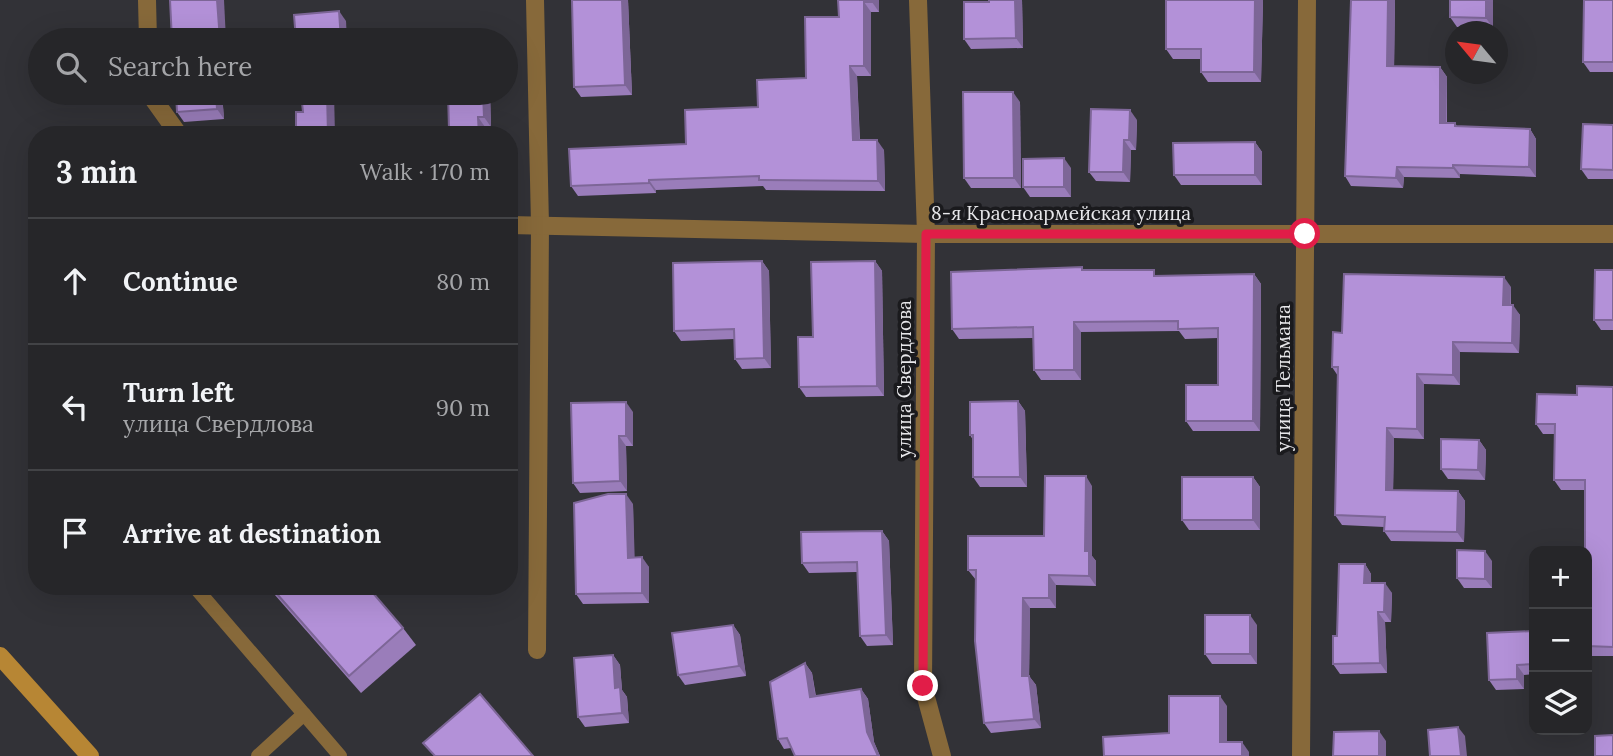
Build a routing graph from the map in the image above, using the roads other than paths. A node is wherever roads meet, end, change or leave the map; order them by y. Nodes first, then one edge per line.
1 (148, 0) edge
2 (536, 0) edge
3 (918, 0) edge
4 (1307, 0) edge
5 (148, 28) edge
6 (159, 105) edge
7 (173, 126) edge
8 (518, 225) edge
9 (540, 225) junction
10 (926, 234) junction
11 (1305, 234) junction
12 (1613, 234) edge
13 (202, 595) edge
14 (537, 650) dead end
15 (0, 656) edge
16 (304, 714) junction
17 (90, 756) edge
18 (258, 756) edge
19 (340, 756) edge
20 (942, 756) edge
21 (1301, 756) edge

1 - 5 street
2 - 9 street
3 - 10 street, улица Свердлова
4 - 11 street, улица Тельмана
6 - 7 street
8 - 9 street, 8-я Красноармейская улица
9 - 10 street, 8-я Красноармейская улица
9 - 14 street
10 - 11 street, 8-я Красноармейская улица
10 - 20 street, улица Свердлова
11 - 12 street, 8-я Красноармейская улица
11 - 21 street, улица Тельмана
13 - 16 lane
15 - 17 main road
16 - 18 lane
16 - 19 lane

